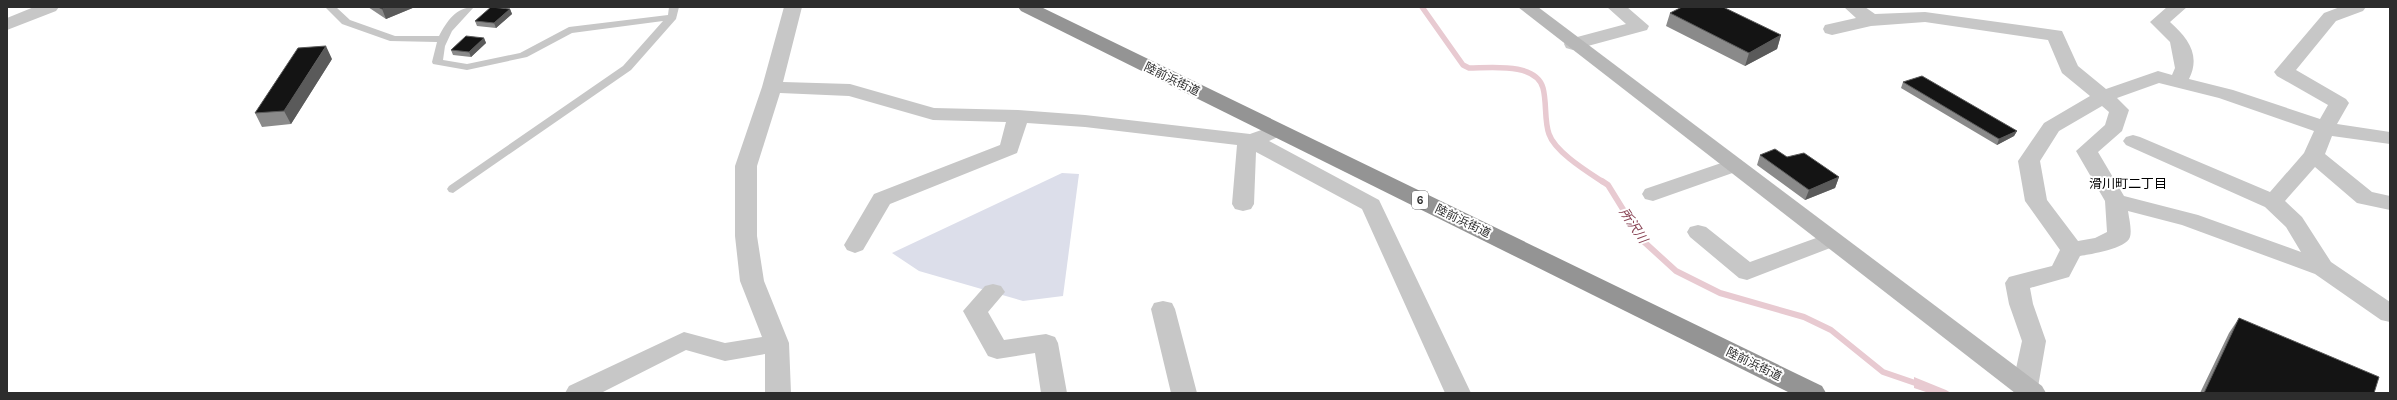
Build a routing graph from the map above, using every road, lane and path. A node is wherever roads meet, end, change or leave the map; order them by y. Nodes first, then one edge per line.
1 (50, 7) edge
2 (330, 7) edge
3 (469, 7) edge
4 (793, 7) edge
5 (1027, 7) edge
6 (1526, 7) edge
7 (1616, 7) edge
8 (1852, 7) edge
9 (2178, 7) edge
10 (2357, 7) edge
11 (673, 12) edge
12 (1871, 20) junction
13 (7, 24) edge
14 (1832, 29) dead end
15 (443, 39) junction
16 (1573, 44) junction
17 (2178, 82) junction
18 (772, 87) junction
19 (2102, 97) junction
20 (1018, 116) junction
21 (2325, 128) junction
22 (1278, 130) junction
23 (2390, 138) edge
24 (1252, 141) junction
25 (2133, 141) dead end
26 (2314, 155) junction
27 (1733, 165) junction
28 (453, 189) dead end
29 (1653, 194) dead end
30 (2116, 201) junction
31 (2273, 202) junction
32 (2390, 203) edge
33 (1243, 204) dead end
34 (1698, 232) dead end
35 (1830, 240) junction
36 (855, 245) dead end
37 (2072, 250) junction
38 (2323, 268) junction
39 (993, 292) dead end
40 (1163, 310) dead end
41 (2390, 314) edge
42 (777, 343) junction
43 (2029, 390) edge
44 (578, 393) edge
45 (778, 393) edge
46 (1054, 393) edge
47 (1184, 393) edge
48 (1458, 393) edge
49 (1813, 393) edge

1 - 13 street
2 - 15 lane
3 - 15 lane
4 - 18 street
5 - 22 highway, 陸前浜街道 / 6
6 - 16 street
7 - 16 street
8 - 12 street
9 - 17 street
10 - 21 street
11 - 15 lane
11 - 28 lane
12 - 14 street
12 - 19 street
16 - 27 street
17 - 19 street
17 - 21 street
18 - 20 street
18 - 42 street
19 - 30 street
19 - 37 street
20 - 24 street
20 - 36 street
21 - 23 street
21 - 26 street
22 - 24 street
22 - 49 highway, 陸前浜街道 / 6
24 - 33 street
24 - 48 street
25 - 31 street
26 - 31 street
26 - 32 street
27 - 29 street
27 - 35 street
30 - 37 street
30 - 38 street
31 - 38 street
34 - 35 street
35 - 43 street
37 - 43 street
38 - 41 street
39 - 46 street
40 - 47 street
42 - 44 street
42 - 45 street

